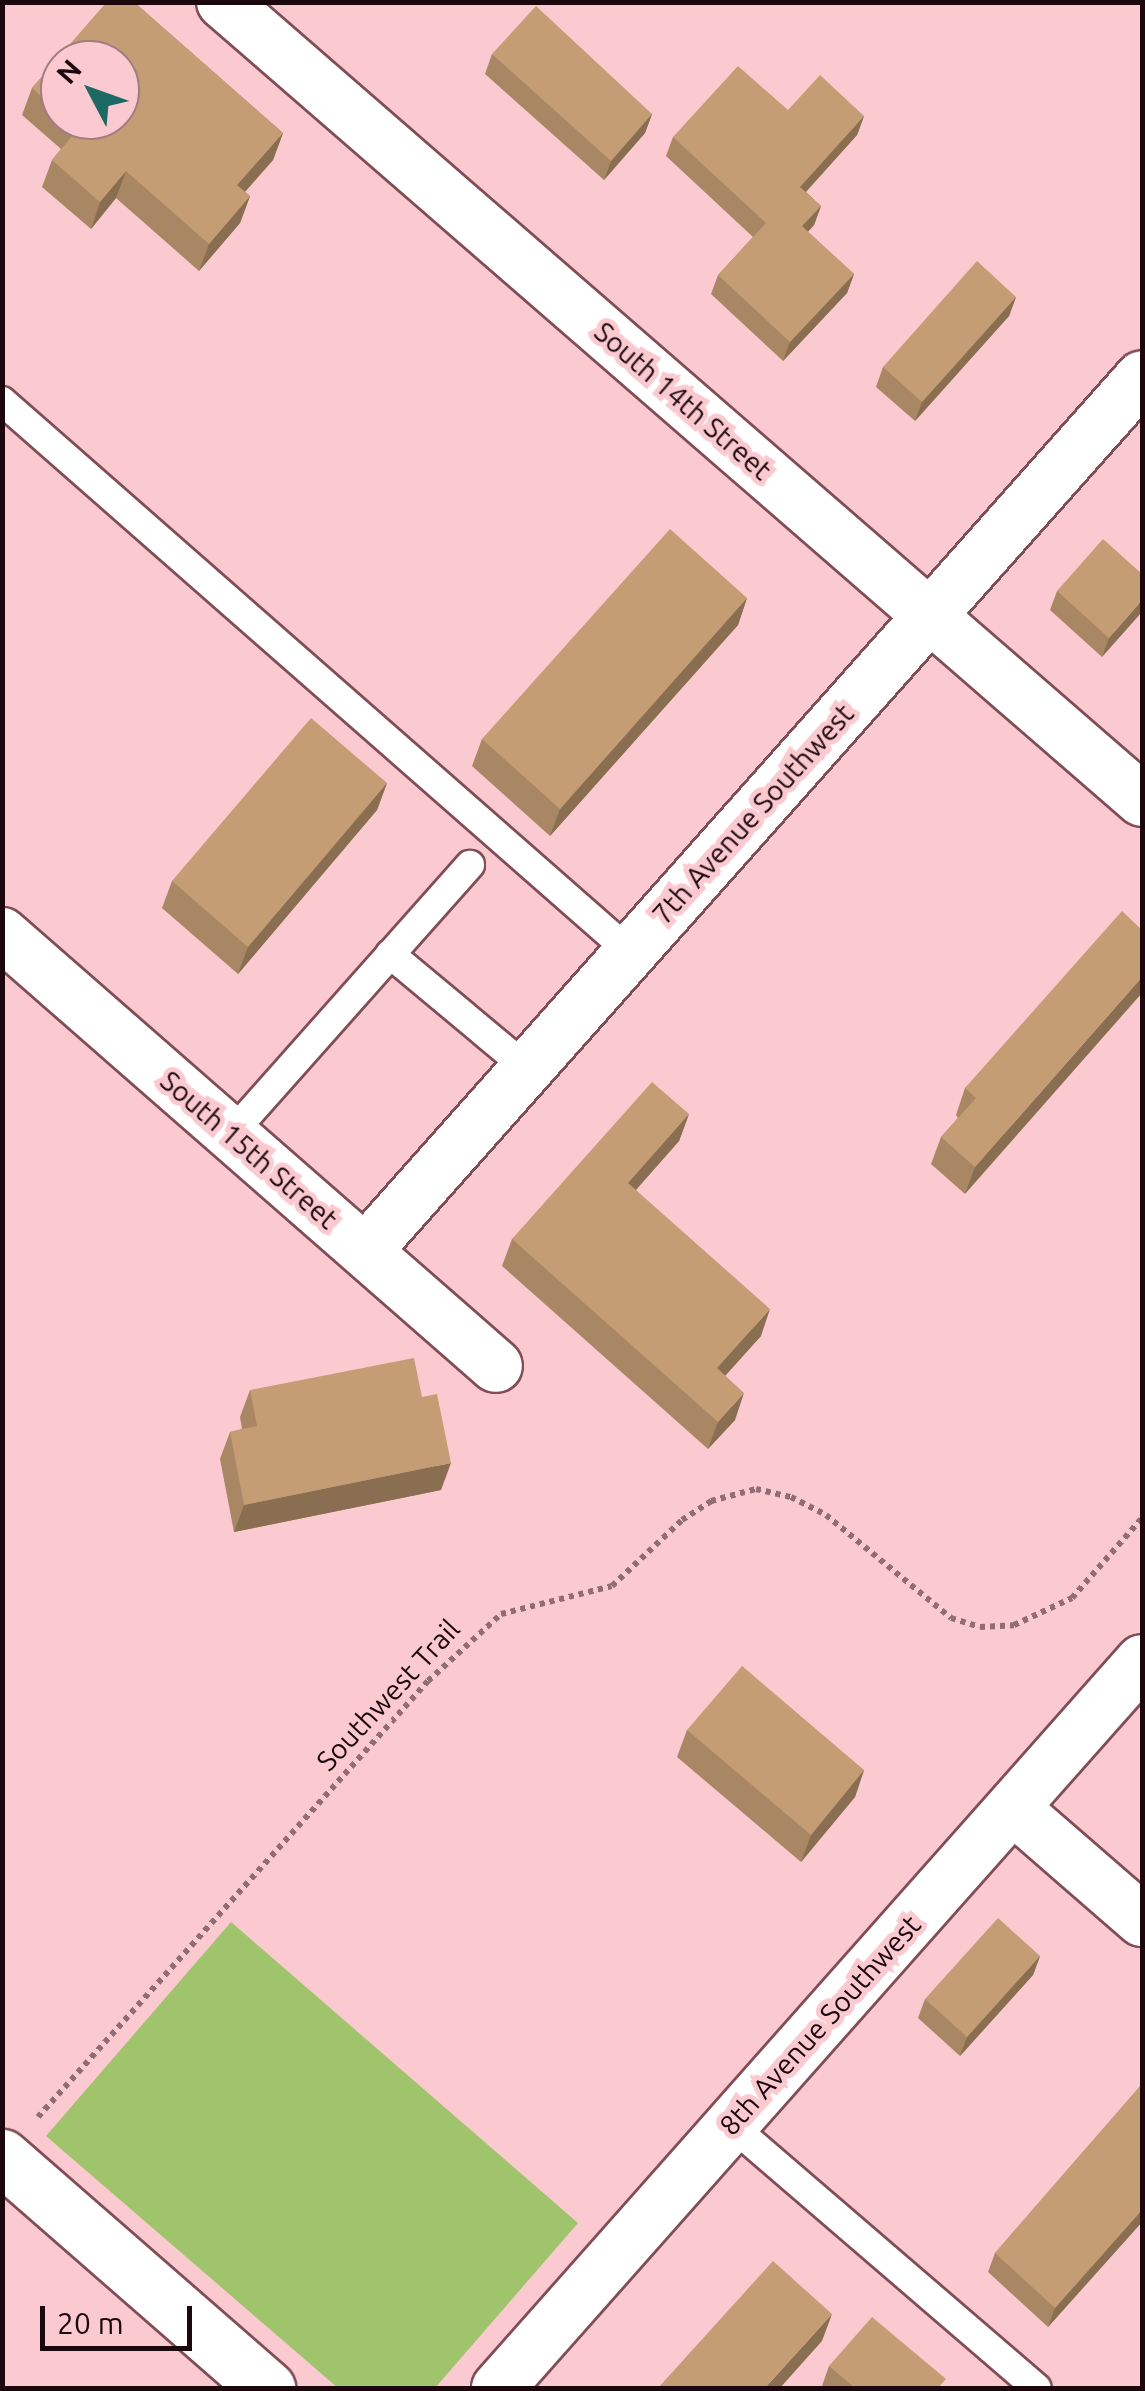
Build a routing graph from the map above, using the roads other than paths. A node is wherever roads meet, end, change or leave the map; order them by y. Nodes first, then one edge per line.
1 (223, 2) edge
2 (1142, 377) edge
3 (2, 402) edge
4 (930, 615) junction
5 (1142, 800) edge
6 (470, 865) dead end
7 (2, 934) edge
8 (630, 952) junction
9 (390, 954) junction
10 (527, 1068) junction
11 (231, 1134) junction
12 (365, 1251) junction
13 (496, 1366) dead end
14 (1142, 1661) edge
15 (1013, 1808) junction
16 (1142, 1920) edge
17 (732, 2125) junction
18 (2, 2157) edge
19 (268, 2388) edge
20 (498, 2388) edge
21 (1036, 2388) edge

1 - 4 street, South 14th Street
2 - 4 street, 7th Avenue Southwest
3 - 8 lane
4 - 5 street, South 14th Street
4 - 8 street, 7th Avenue Southwest
6 - 9 lane
7 - 11 street, South 15th Street
8 - 10 street, 7th Avenue Southwest
9 - 10 lane
9 - 11 lane
10 - 12 street, 7th Avenue Southwest
11 - 12 street, South 15th Street
12 - 13 street, South 15th Street
14 - 15 street, 8th Avenue Southwest
15 - 16 street
15 - 17 street, 8th Avenue Southwest
17 - 20 street, 8th Avenue Southwest
17 - 21 lane
18 - 19 street

